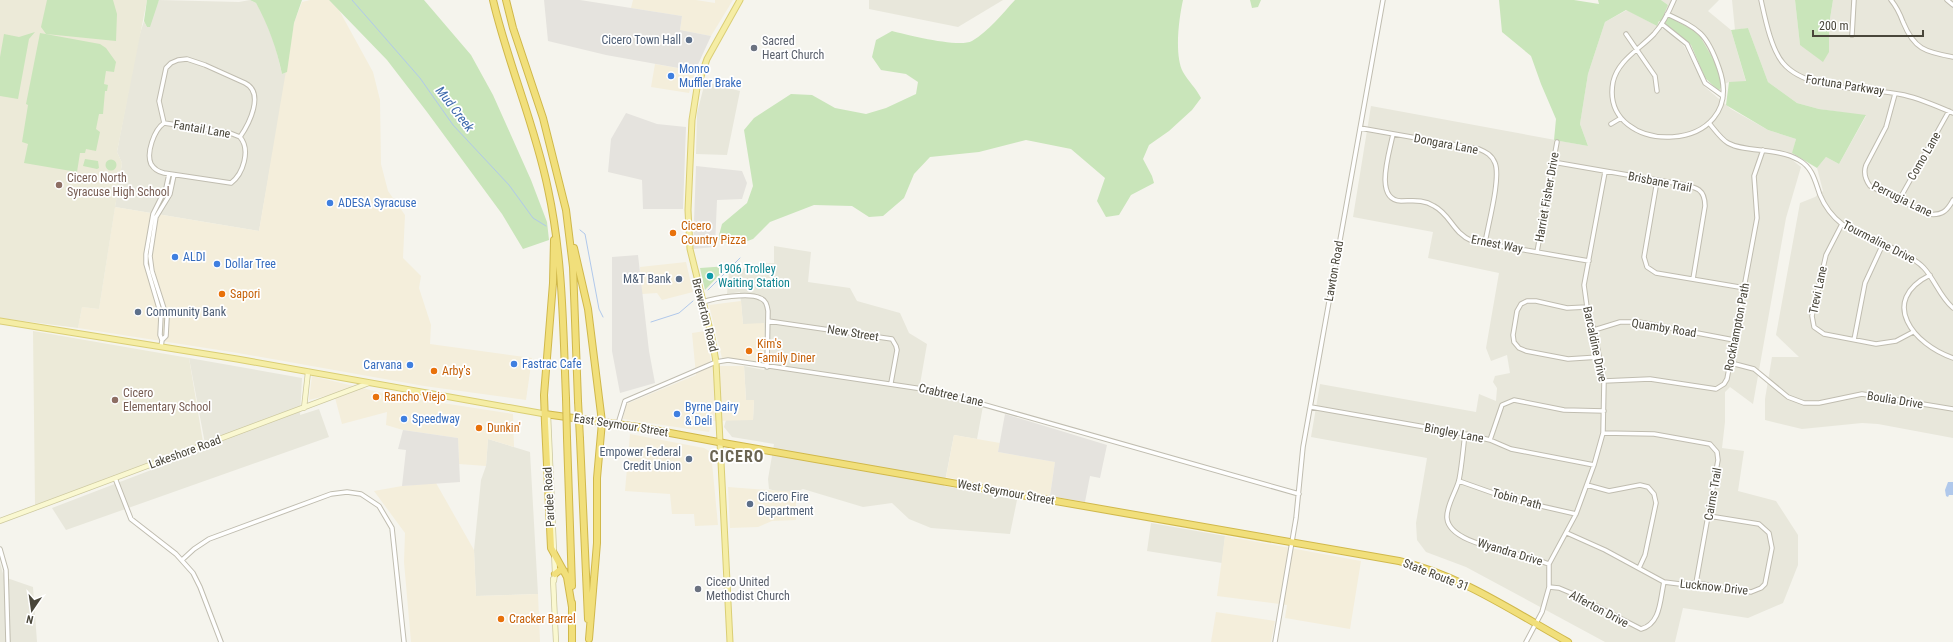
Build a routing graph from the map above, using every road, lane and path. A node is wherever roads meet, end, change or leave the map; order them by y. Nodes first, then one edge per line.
1 (493, 0) edge
2 (506, 0) edge
3 (740, 0) edge
4 (1383, 0) edge
5 (1674, 0) edge
6 (1761, 0) edge
7 (1854, 0) edge
8 (1891, 0) edge
9 (1947, 0) edge
10 (1953, 5) edge
11 (1667, 14) junction
12 (1662, 24) junction
13 (1626, 34) dead end
14 (1852, 35) dead end
15 (1637, 50) junction
16 (1953, 56) edge
17 (1658, 91) dead end
18 (1895, 94) junction
19 (1723, 96) junction
20 (1951, 112) edge
21 (1621, 118) junction
22 (164, 123) junction
23 (1709, 123) junction
24 (1611, 124) dead end
25 (1360, 128) junction
26 (1393, 134) junction
27 (240, 138) junction
28 (1557, 142) dead end
29 (1763, 150) junction
30 (1553, 162) junction
31 (1605, 172) junction
32 (169, 174) junction
33 (174, 175) junction
34 (1657, 181) junction
35 (1899, 200) junction
36 (1953, 200) edge
37 (554, 223) junction
38 (1842, 224) junction
39 (570, 234) junction
40 (1485, 243) junction
41 (1883, 244) junction
42 (1537, 252) junction
43 (1589, 261) junction
44 (1930, 275) junction
45 (1693, 279) junction
46 (1745, 288) junction
47 (703, 302) junction
48 (1587, 307) junction
49 (1953, 308) edge
50 (0, 321) edge
51 (768, 321) junction
52 (1594, 330) junction
53 (1912, 332) junction
54 (162, 340) junction
55 (1734, 340) junction
56 (1854, 340) junction
57 (161, 347) junction
58 (1599, 356) junction
59 (1953, 358) edge
60 (716, 362) junction
61 (1730, 363) junction
62 (767, 367) junction
63 (308, 372) junction
64 (1604, 381) junction
65 (370, 382) junction
66 (891, 384) junction
67 (1311, 407) junction
68 (304, 408) junction
69 (1953, 409) edge
70 (1604, 411) junction
71 (547, 414) junction
72 (602, 422) junction
73 (618, 424) junction
74 (1604, 433) junction
75 (1465, 434) junction
76 (1490, 440) junction
77 (720, 442) junction
78 (1594, 465) junction
79 (115, 478) junction
80 (1458, 481) junction
81 (1587, 485) junction
82 (1299, 494) junction
83 (1576, 514) junction
84 (1709, 516) junction
85 (0, 521) edge
86 (1567, 533) junction
87 (1292, 542) junction
88 (551, 548) junction
89 (0, 552) edge
90 (554, 554) junction
91 (182, 560) junction
92 (1549, 564) junction
93 (1639, 568) junction
94 (564, 571) junction
95 (554, 577) junction
96 (1664, 582) junction
97 (1696, 583) junction
98 (1549, 587) junction
99 (572, 607) junction
100 (1536, 624) junction
101 (589, 640) edge
102 (8, 642) edge
103 (221, 642) edge
104 (404, 642) edge
105 (556, 642) edge
106 (572, 642) edge
107 (730, 642) edge
108 (1275, 642) edge
109 (1526, 642) edge
110 (1568, 642) edge

1 - 37 highway
2 - 39 highway
3 - 47 main road, Brewerton Road
4 - 25 street, Lawton Road
5 - 11 street
6 - 18 street, Fortuna Parkway
7 - 14 street
8 - 16 street
9 - 10 street
11 - 12 street
11 - 19 street
12 - 15 street
12 - 19 street
13 - 15 street
15 - 17 street
15 - 21 street
18 - 20 street, Fortuna Parkway
18 - 35 street, Perrugia Lane
19 - 23 street
20 - 35 street, Como Lane
21 - 23 street
21 - 24 street
22 - 27 street, Fantail Lane
22 - 27 street
22 - 32 street
23 - 29 street, Tourmaline Drive
25 - 26 street, Dongara Lane
25 - 67 street, Lawton Road
26 - 40 street, Ernest Way
26 - 40 street, Dongara Lane
27 - 33 street
28 - 30 street, Harriet Fisher Drive
29 - 38 street, Tourmaline Drive
29 - 46 street, Rockhampton Path
30 - 31 street, Brisbane Trail
30 - 42 street, Harriet Fisher Drive
31 - 34 street, Brisbane Trail
31 - 43 street, Barcaldine Drive
32 - 33 street
32 - 54 street
33 - 54 street
34 - 45 street, Brisbane Trail
34 - 45 street
35 - 36 street, Perrugia Lane
37 - 71 highway
37 - 99 highway, bridge
38 - 41 street, Tourmaline Drive
38 - 56 street, Trevi Lane
39 - 72 highway
39 - 101 highway, bridge
40 - 42 street, Ernest Way
41 - 44 street, Tourmaline Drive
41 - 56 street
42 - 43 street, Ernest Way
43 - 48 street, Barcaldine Drive
44 - 49 street, Tourmaline Drive
44 - 53 street
45 - 46 street
46 - 55 street, Rockhampton Path
47 - 51 street
47 - 60 main road, Brewerton Road
48 - 52 street, Barcaldine Drive
48 - 58 street
50 - 57 main road
51 - 62 street
51 - 66 street, New Street
52 - 55 street, Quamby Road
52 - 58 street, Barcaldine Drive
53 - 56 street, Trevi Lane
53 - 59 street
54 - 57 street
55 - 61 street, Rockhampton Path
57 - 63 main road
58 - 64 street, Barcaldine Drive
60 - 62 street, Crabtree Lane
60 - 73 street, Crabtree Lane
60 - 77 main road, Brewerton Road
61 - 64 street, Rockhampton Path
61 - 69 street, Boulia Drive
62 - 66 street, Crabtree Lane
63 - 65 main road
63 - 68 street
64 - 70 street, Barcaldine Drive
65 - 68 street, Lakeshore Road
65 - 71 main road
66 - 82 street, Crabtree Lane
67 - 75 street, Bingley Lane
67 - 82 street, Lawton Road
68 - 79 street, Lakeshore Road
70 - 74 street, Barcaldine Drive
70 - 76 street
71 - 72 highway, East Seymour Street
71 - 88 highway, Pardee Road
71 - 90 street, Pardee Road
72 - 73 highway, East Seymour Street
72 - 101 highway
73 - 77 highway, East Seymour Street
74 - 78 street, Barcaldine Drive
74 - 84 street, Cairns Trail
75 - 76 street, Bingley Lane
75 - 80 street, Wyandra Drive
76 - 78 street, Bingley Lane
77 - 87 highway, West Seymour Street
77 - 107 main road, Brewerton Road
78 - 81 street, Barcaldine Drive
79 - 85 street, Lakeshore Road
79 - 91 street
80 - 83 street, Tobin Path
80 - 92 street, Wyandra Drive
81 - 83 street, Barcaldine Drive
81 - 93 street
82 - 87 street, Lawton Road
83 - 86 street, Barcaldine Drive
84 - 97 street, Cairns Trail
84 - 97 street, Lucknow Drive
86 - 92 street, Barcaldine Drive
86 - 93 street
87 - 100 highway, State Route 31
87 - 108 street, Lawton Road
88 - 90 highway
88 - 95 street, Pardee Road
89 - 102 street
90 - 94 highway
90 - 95 street, Pardee Road
91 - 103 street
91 - 104 street
92 - 98 street
93 - 96 street
94 - 95 highway
94 - 99 highway
95 - 105 street, Pardee Road
96 - 97 street, Lucknow Drive
96 - 98 street, Alferton Drive
98 - 100 street
99 - 106 highway
100 - 109 street
100 - 110 highway, State Route 31

